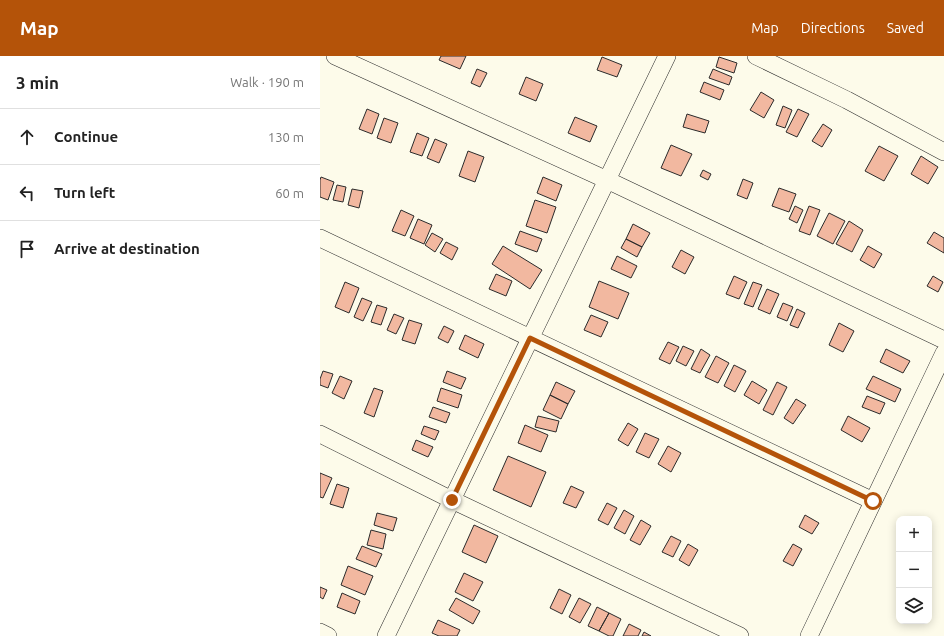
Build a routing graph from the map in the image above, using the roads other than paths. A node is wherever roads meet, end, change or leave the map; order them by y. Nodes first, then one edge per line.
1 (335, 56) edge
2 (667, 56) edge
3 (756, 56) edge
4 (944, 152) edge
5 (607, 180) junction
6 (320, 238) edge
7 (530, 338) junction
8 (944, 340) edge
9 (944, 353) edge
10 (320, 434) edge
11 (452, 500) junction
12 (873, 501) junction
13 (320, 632) edge
14 (328, 636) edge
15 (386, 636) edge
16 (740, 636) edge
17 (809, 636) edge

1 - 5 street
2 - 5 street
3 - 4 street
5 - 7 street
5 - 8 street
6 - 7 street
7 - 11 street
7 - 12 street
9 - 12 street
10 - 11 street
11 - 15 street
11 - 16 street
12 - 17 street
13 - 14 street

